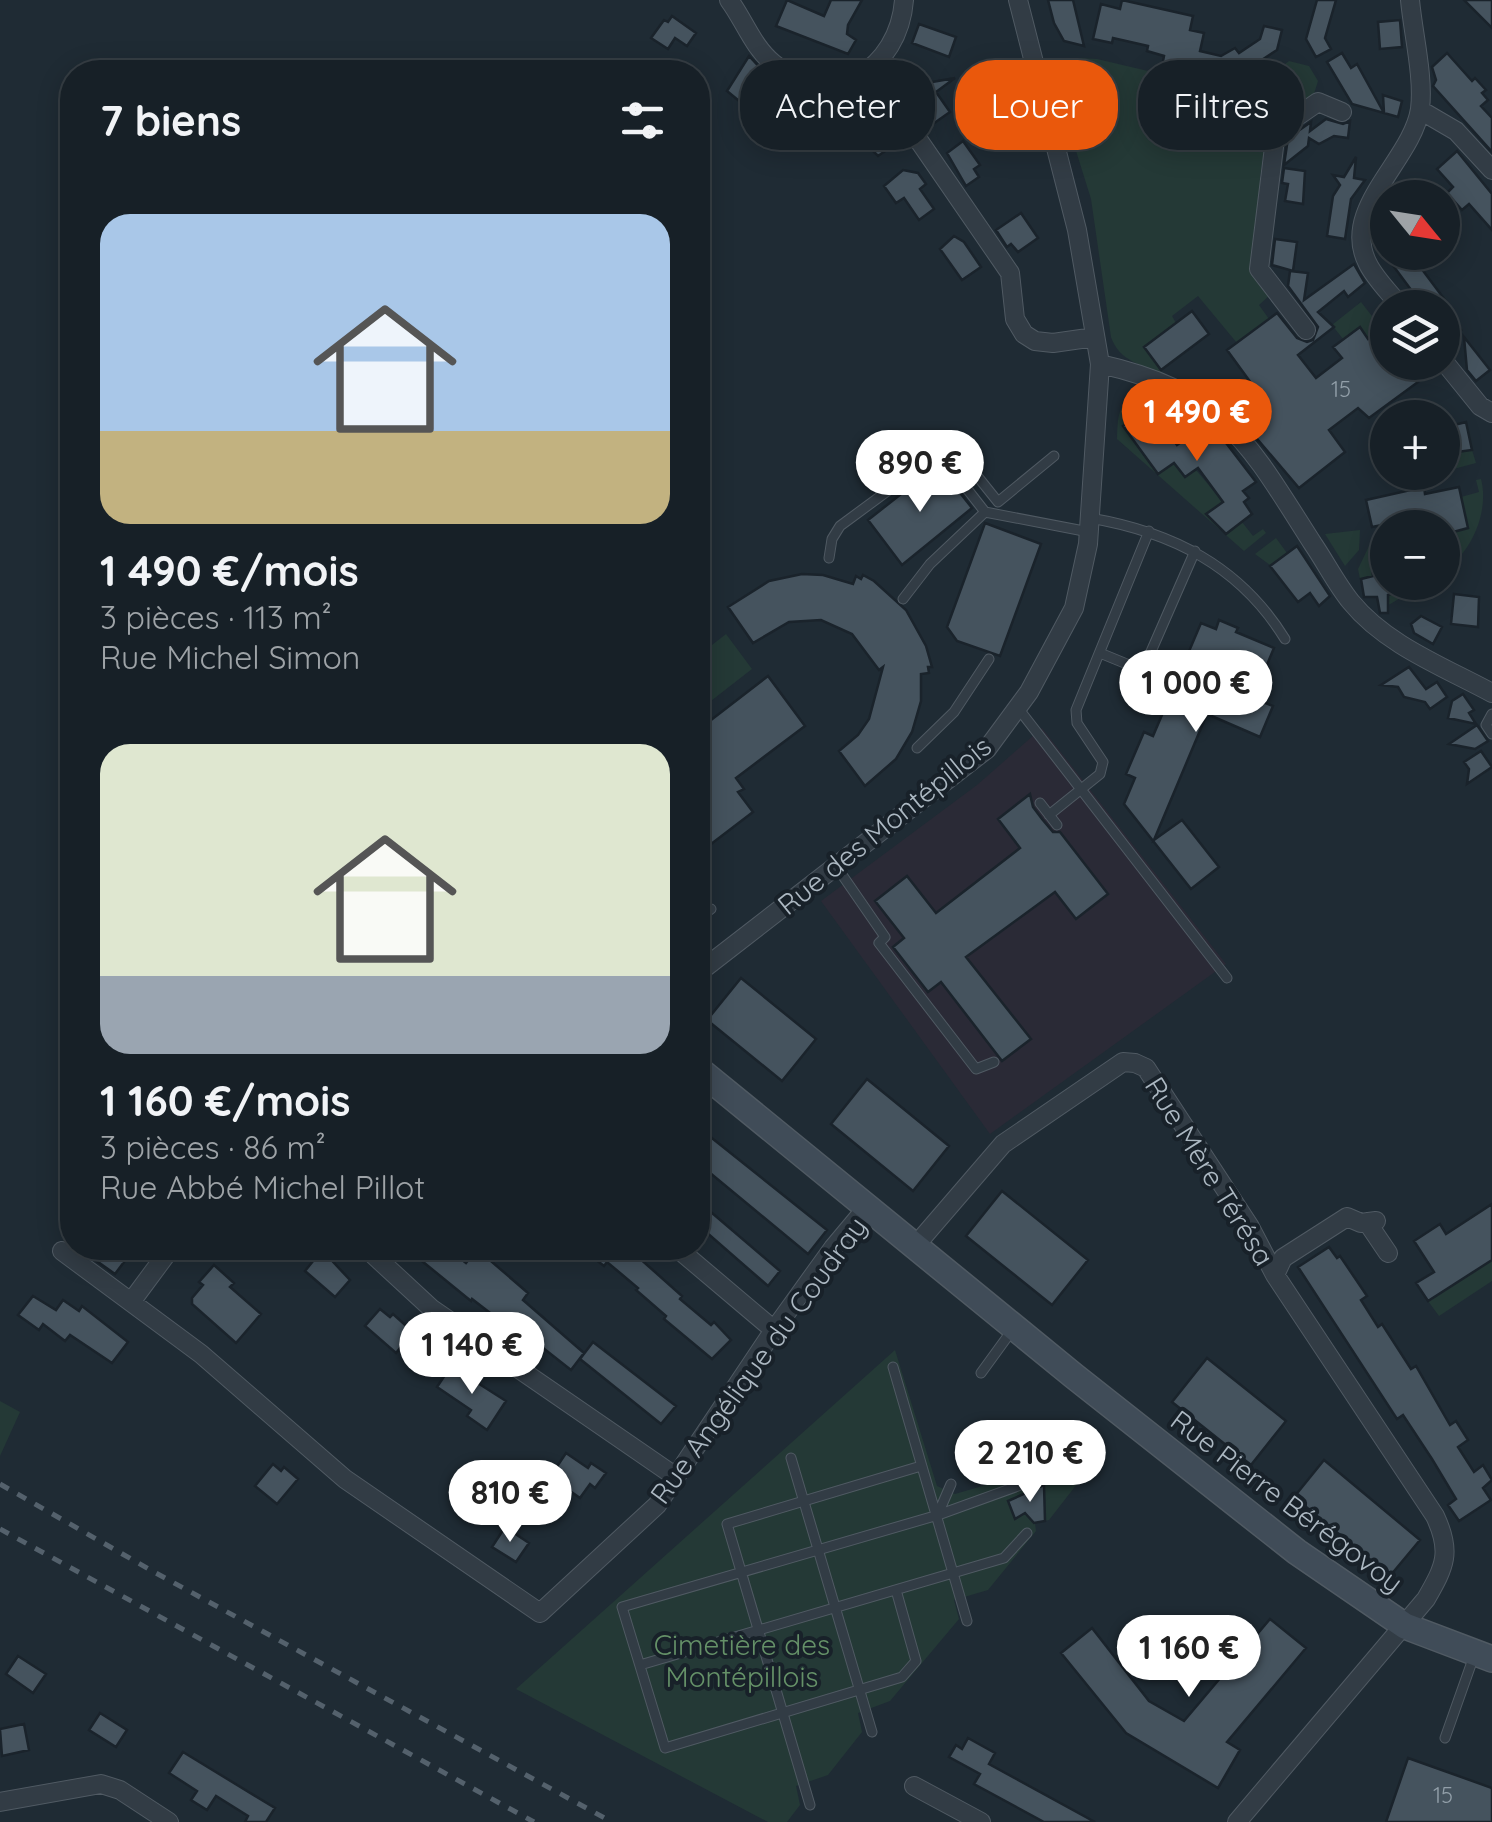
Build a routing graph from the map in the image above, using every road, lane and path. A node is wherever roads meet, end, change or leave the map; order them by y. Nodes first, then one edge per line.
1 (729, 0) edge
2 (904, 0) edge
3 (1018, 0) edge
4 (1410, 0) edge
5 (770, 60) edge
6 (879, 60) edge
7 (1420, 110) junction
8 (1342, 112) dead end
9 (925, 150) edge
10 (1492, 170) edge
11 (1388, 290) edge
12 (1306, 330) dead end
13 (1094, 337) junction
14 (1100, 364) junction
15 (1459, 380) edge
16 (1492, 413) edge
17 (939, 454) junction
18 (1054, 456) dead end
19 (985, 512) junction
20 (1090, 525) junction
21 (1149, 532) junction
22 (1195, 551) junction
23 (828, 558) dead end
24 (903, 599) dead end
25 (1285, 640) dead end
26 (1100, 653) junction
27 (988, 658) dead end
28 (1492, 693) edge
29 (1018, 708) junction
30 (1492, 714) edge
31 (1492, 734) edge
32 (917, 748) dead end
33 (1081, 790) junction
34 (1040, 803) dead end
35 (1049, 814) junction
36 (1057, 825) dead end
37 (836, 866) junction
38 (710, 964) edge
39 (1227, 978) dead end
40 (994, 1062) dead end
41 (710, 1079) edge
42 (869, 1206) junction
43 (916, 1245) junction
44 (1388, 1254) dead end
45 (74, 1260) edge
46 (161, 1260) edge
47 (379, 1260) edge
48 (691, 1260) edge
49 (1275, 1275) junction
50 (131, 1302) junction
51 (1015, 1327) junction
52 (774, 1330) junction
53 (893, 1367) dead end
54 (981, 1372) dead end
55 (790, 1458) dead end
56 (922, 1466) junction
57 (676, 1477) junction
58 (1042, 1477) dead end
59 (950, 1484) dead end
60 (804, 1502) junction
61 (938, 1515) junction
62 (1027, 1533) dead end
63 (818, 1550) junction
64 (742, 1572) junction
65 (954, 1572) junction
66 (896, 1590) junction
67 (836, 1608) junction
68 (967, 1621) dead end
69 (1405, 1626) junction
70 (758, 1630) junction
71 (1483, 1656) edge
72 (640, 1665) junction
73 (860, 1690) junction
74 (784, 1714) junction
75 (872, 1732) dead end
76 (1445, 1738) dead end
77 (914, 1786) dead end
78 (0, 1802) edge
79 (810, 1805) dead end
80 (169, 1822) edge
81 (981, 1822) edge
82 (1236, 1822) edge

1 - 5 street
2 - 6 street
3 - 13 street, Rue des Montépillois
4 - 7 street
7 - 10 street
7 - 11 street
8 - 12 street
9 - 13 street
13 - 14 street, Rue des Montépillois
14 - 20 street, Rue des Montépillois
14 - 28 street
15 - 16 street
17 - 18 lane
17 - 19 lane
17 - 23 lane
19 - 20 lane
19 - 24 lane
20 - 21 lane
20 - 29 street, Rue des Montépillois
21 - 22 lane
21 - 26 lane
22 - 25 lane
22 - 26 lane
26 - 33 lane
27 - 32 lane
29 - 33 lane
29 - 37 street, Rue des Montépillois
30 - 31 lane
33 - 35 lane
33 - 39 lane
34 - 35 lane
35 - 36 lane
37 - 38 street, Rue des Montépillois
37 - 40 lane
41 - 42 street, Rue Pierre Bérégovoy
42 - 43 street, Rue Pierre Bérégovoy
42 - 52 street, Rue Angélique du Coudray
43 - 49 street, Rue Mère Térésa
43 - 51 street, Rue Pierre Bérégovoy
44 - 49 street, Rue Mère Térésa
45 - 50 street, Rue Angélique du Coudray
46 - 50 street
47 - 57 street
48 - 52 street
49 - 69 street, Rue Mère Térésa
50 - 57 street, Rue Angélique du Coudray
51 - 54 lane
51 - 69 street, Rue Pierre Bérégovoy
52 - 57 street, Rue Angélique du Coudray
53 - 56 lane
55 - 60 lane
56 - 60 lane
56 - 61 lane
58 - 61 lane
59 - 61 lane
60 - 63 lane
60 - 64 lane
61 - 63 lane
61 - 65 lane
62 - 65 lane
63 - 64 lane
63 - 67 lane
64 - 70 lane
64 - 72 lane
65 - 66 lane
65 - 68 lane
66 - 67 lane
66 - 73 lane
67 - 70 lane
67 - 73 lane
69 - 71 street, Rue Pierre Bérégovoy
69 - 82 street, Rue Mère Térésa
70 - 72 lane
70 - 74 lane
71 - 76 lane
72 - 74 lane
73 - 74 lane
73 - 75 lane
74 - 79 lane
77 - 81 street
78 - 80 street

